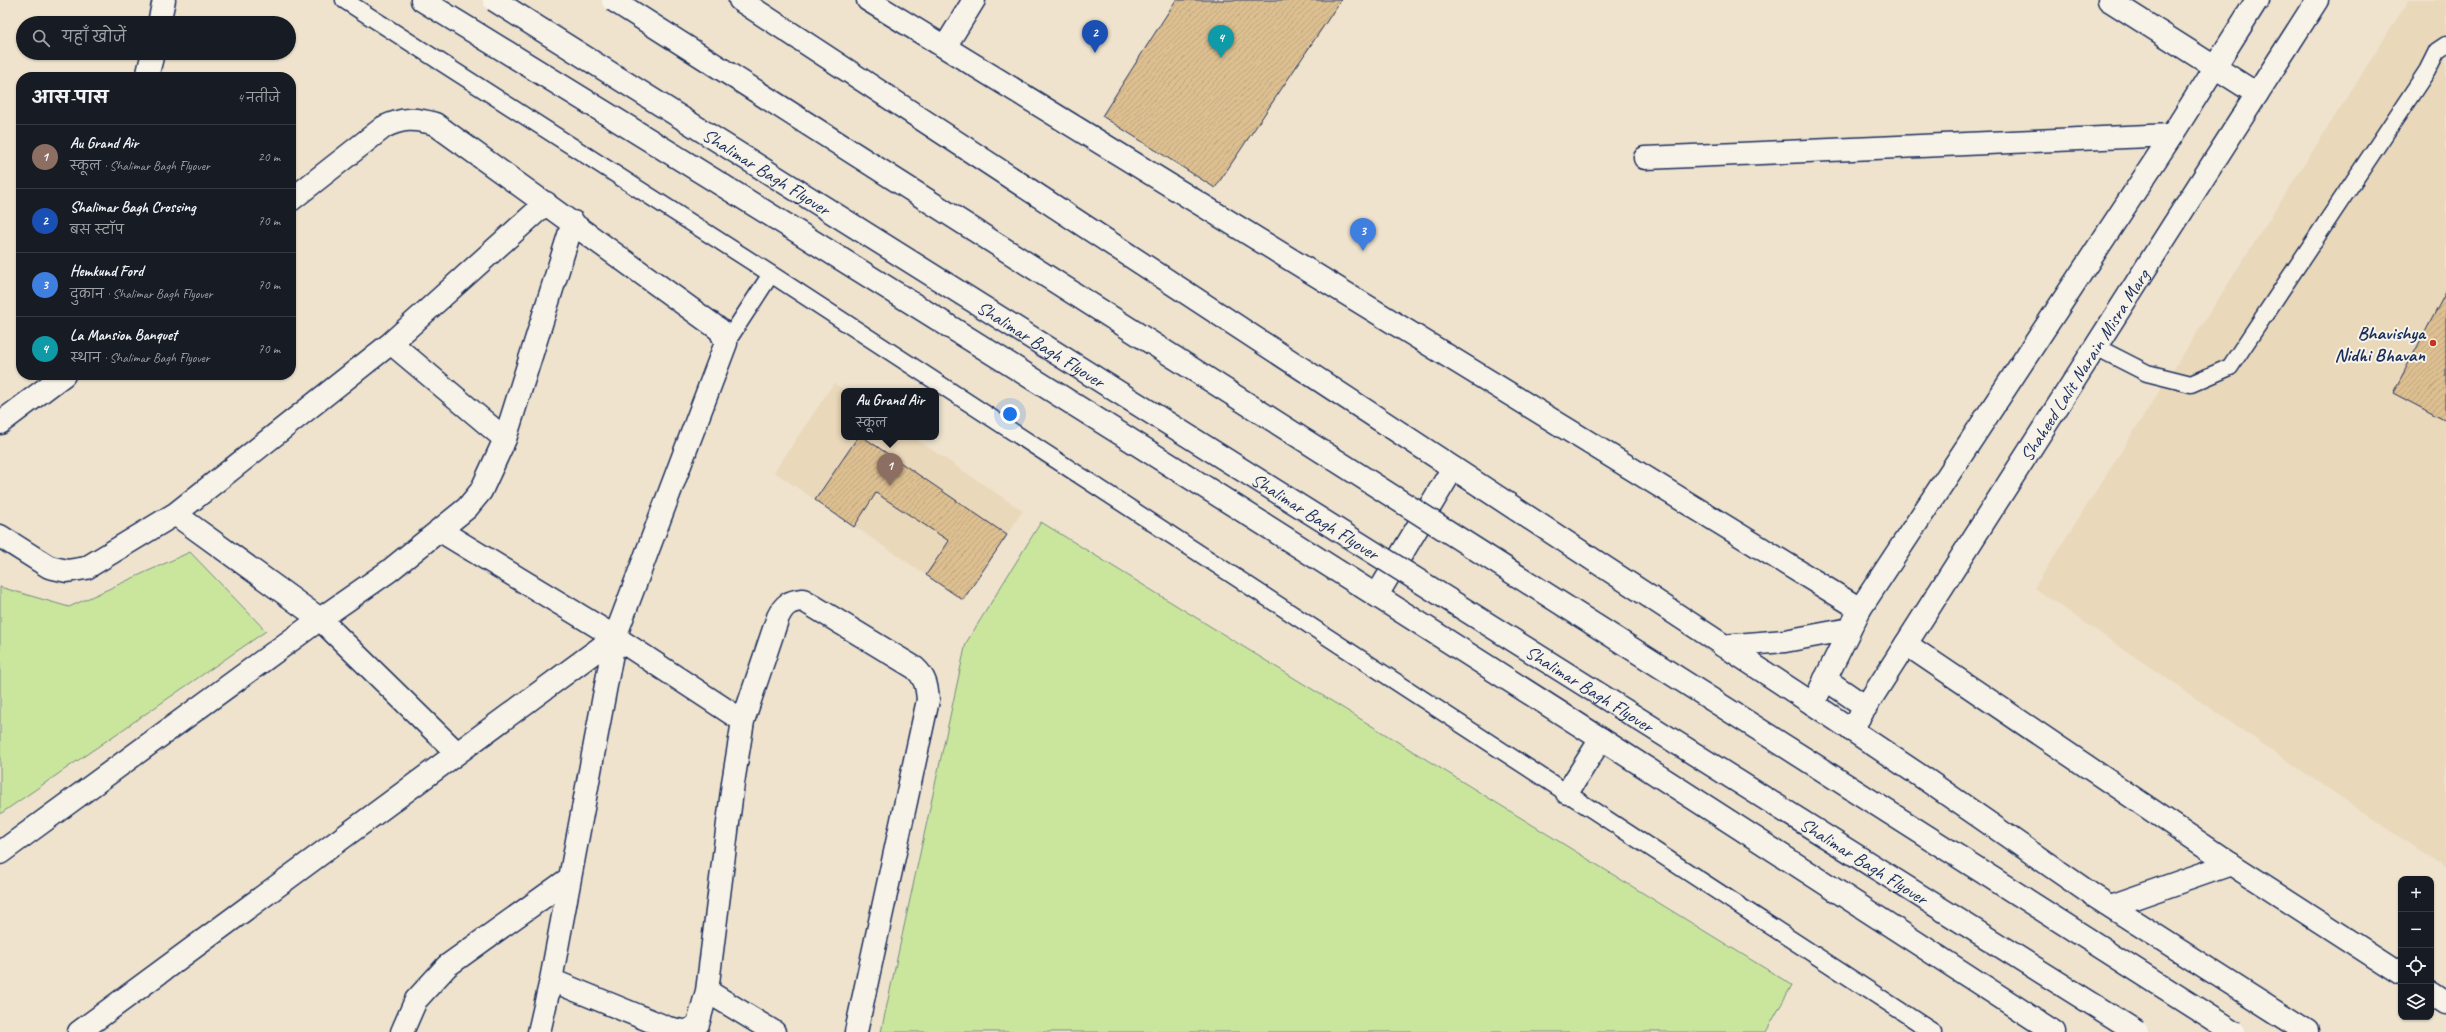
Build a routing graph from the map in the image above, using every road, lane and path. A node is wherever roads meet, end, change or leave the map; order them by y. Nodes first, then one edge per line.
1 (164, 0) edge
2 (344, 0) edge
3 (422, 0) edge
4 (494, 0) edge
5 (613, 0) edge
6 (740, 0) edge
7 (868, 0) edge
8 (974, 0) edge
9 (2108, 0) edge
10 (2257, 0) edge
11 (2317, 0) edge
12 (161, 16) edge
13 (2446, 45) edge
14 (945, 47) junction
15 (151, 60) edge
16 (2214, 67) junction
17 (148, 72) edge
18 (2257, 94) junction
19 (2172, 135) junction
20 (1645, 158) dead end
21 (296, 196) edge
22 (546, 203) junction
23 (573, 222) junction
24 (771, 274) junction
25 (391, 343) junction
26 (726, 343) junction
27 (2096, 347) junction
28 (57, 380) edge
29 (0, 423) edge
30 (505, 439) junction
31 (1453, 468) junction
32 (175, 514) junction
33 (439, 530) junction
34 (0, 536) edge
35 (1377, 595) junction
36 (1860, 609) junction
37 (320, 618) junction
38 (1850, 629) junction
39 (614, 637) junction
40 (1906, 644) junction
41 (1723, 646) junction
42 (1825, 679) junction
43 (1813, 704) junction
44 (1866, 708) junction
45 (743, 721) junction
46 (1851, 730) junction
47 (1601, 740) junction
48 (457, 753) junction
49 (1567, 793) junction
50 (0, 853) edge
51 (2231, 864) junction
52 (570, 878) junction
53 (2111, 906) junction
54 (2398, 972) edge
55 (551, 980) junction
56 (707, 991) junction
57 (2434, 996) edge
58 (2446, 1003) edge
59 (79, 1032) edge
60 (402, 1032) edge
61 (539, 1032) edge
62 (774, 1032) edge
63 (856, 1032) edge
64 (1933, 1032) edge
65 (2054, 1032) edge
66 (2137, 1032) edge
67 (2234, 1032) edge
68 (2307, 1032) edge

1 - 12 street
2 - 24 lane
3 - 35 street
4 - 66 street, Shalimar Bagh Flyover, bridge
5 - 67 street, bridge
6 - 31 street
7 - 14 street
8 - 14 street
9 - 16 street
10 - 16 street
11 - 18 street, Shaheed Lalit Narain Misra Marg
13 - 27 lane
14 - 36 street
15 - 17 street
16 - 18 street
16 - 19 street
18 - 27 street, Shaheed Lalit Narain Misra Marg
19 - 20 street
19 - 36 street
21 - 22 street
22 - 23 street
22 - 25 street
23 - 26 street
23 - 30 street
24 - 26 lane
24 - 49 lane
25 - 30 street
25 - 32 street
26 - 39 street
27 - 40 street, Shaheed Lalit Narain Misra Marg
28 - 29 street
30 - 33 street
31 - 35 street
31 - 41 street
32 - 34 street
32 - 37 street
33 - 37 street
33 - 39 street
35 - 47 street
36 - 38 street
37 - 48 street
37 - 50 street
38 - 41 street
38 - 42 street
39 - 45 street
39 - 48 street
39 - 52 street
40 - 44 street, Shaheed Lalit Narain Misra Marg
40 - 51 street
41 - 43 street
42 - 43 street
42 - 44 street
43 - 46 street
44 - 46 street, Shaheed Lalit Narain Misra Marg
45 - 56 street
45 - 63 street
46 - 53 street
47 - 49 street
47 - 65 street
48 - 59 street
49 - 64 lane
51 - 53 street
51 - 54 street
52 - 55 street
52 - 60 street
53 - 68 street
55 - 56 street
55 - 61 street
56 - 62 street
57 - 58 street

